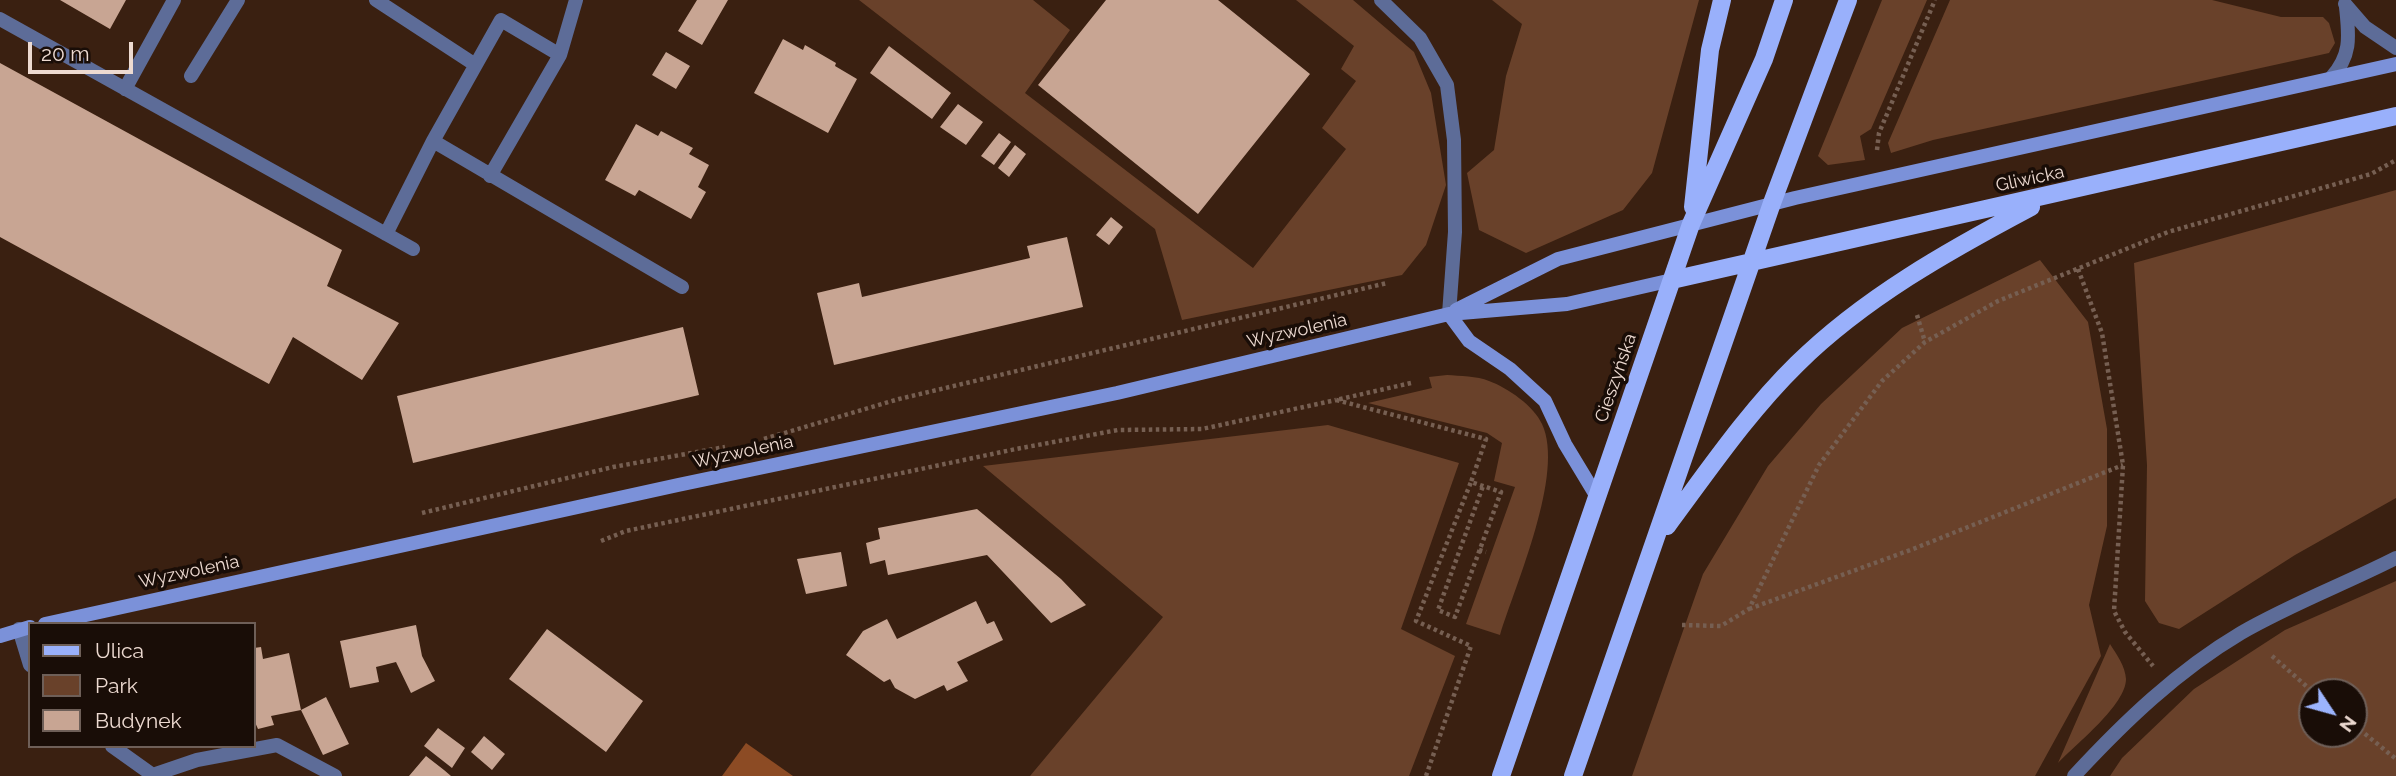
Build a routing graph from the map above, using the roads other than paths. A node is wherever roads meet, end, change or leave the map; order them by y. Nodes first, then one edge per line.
1 (174, 0) edge
2 (237, 0) edge
3 (376, 0) edge
4 (576, 0) edge
5 (1381, 0) edge
6 (1722, 0) edge
7 (1784, 0) edge
8 (1848, 0) edge
9 (2345, 4) edge
10 (0, 19) edge
11 (2396, 48) edge
12 (560, 55) junction
13 (2396, 64) edge
14 (474, 65) junction
15 (191, 76) dead end
16 (2331, 78) junction
17 (125, 89) junction
18 (2396, 116) edge
19 (433, 141) junction
20 (490, 176) junction
21 (2052, 196) junction
22 (1772, 204) junction
23 (1691, 224) junction
24 (386, 234) junction
25 (413, 248) dead end
26 (1752, 261) junction
27 (1672, 280) junction
28 (682, 287) dead end
29 (1449, 314) junction
30 (1597, 497) junction
31 (1657, 538) junction
32 (2396, 558) edge
33 (54, 622) edge
34 (0, 623) edge
35 (24, 628) edge
36 (0, 636) edge
37 (28, 652) edge
38 (115, 748) edge
39 (153, 775) edge
40 (335, 776) edge
41 (1501, 776) edge
42 (1573, 776) edge
43 (2074, 776) edge

1 - 17 street
2 - 15 street
3 - 14 street
4 - 12 street
5 - 29 street
6 - 23 main road
7 - 23 main road, Cieszyńska
8 - 22 main road
9 - 11 street
9 - 16 street
10 - 17 street
12 - 14 street
12 - 20 street
13 - 16 street, Gliwicka
14 - 19 street
16 - 22 street, Gliwicka
17 - 24 street
18 - 21 main road, Gliwicka
19 - 20 street
19 - 24 street
20 - 28 street
21 - 26 main road, Gliwicka
21 - 31 main road
22 - 23 street, Gliwicka
22 - 26 main road
23 - 27 main road, Cieszyńska
23 - 29 street, Wyzwolenia
24 - 25 street
26 - 27 main road, Gliwicka
26 - 31 main road
27 - 29 street, Wyzwolenia
27 - 30 main road, Cieszyńska
29 - 30 street
29 - 33 street, Wyzwolenia
30 - 41 main road, Cieszyńska
31 - 42 main road
32 - 43 street
34 - 35 street
35 - 36 street
35 - 37 street
38 - 39 street
39 - 40 street

